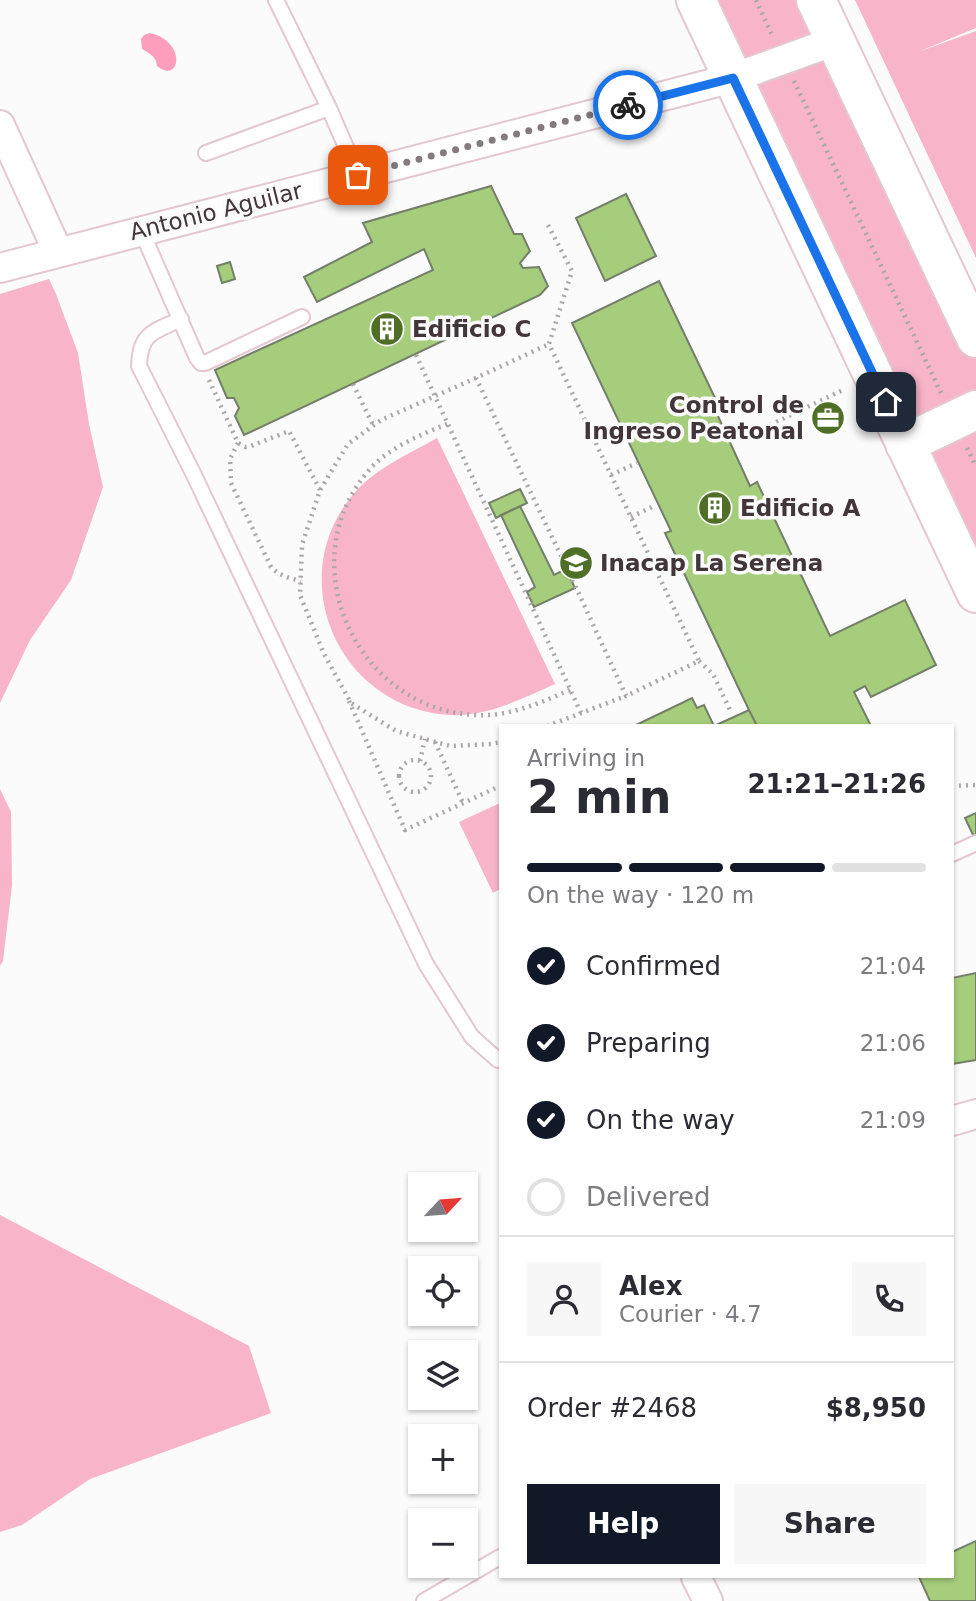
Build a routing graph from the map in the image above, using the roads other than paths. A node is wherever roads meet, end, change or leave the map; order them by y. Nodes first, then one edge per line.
1 (276, 0) edge
2 (696, 0) edge
3 (816, 0) edge
4 (835, 41) junction
5 (733, 78) junction
6 (329, 108) junction
7 (0, 125) edge
8 (206, 153) dead end
9 (358, 175) junction
10 (141, 230) junction
11 (58, 252) junction
12 (0, 268) edge
13 (302, 317) dead end
14 (181, 319) junction
15 (976, 338) edge
16 (965, 416) edge
17 (905, 444) junction
18 (976, 593) edge
19 (976, 843) edge
20 (954, 853) edge
21 (499, 1060) edge
22 (976, 1114) edge
23 (954, 1120) edge
24 (499, 1558) edge
25 (696, 1578) edge
26 (424, 1601) edge
27 (708, 1601) edge

1 - 6 lane
2 - 5 main road
3 - 4 main road
4 - 5 street, Antonio Aguilar
4 - 15 main road
5 - 9 street, Antonio Aguilar
5 - 17 main road
6 - 8 lane
6 - 9 lane
7 - 11 street
9 - 10 street, Antonio Aguilar
10 - 11 street, Antonio Aguilar
10 - 14 lane
11 - 12 street, Antonio Aguilar
13 - 14 lane
14 - 21 lane
16 - 17 main road
17 - 18 main road
19 - 20 lane
22 - 23 street
24 - 26 lane
25 - 27 street

